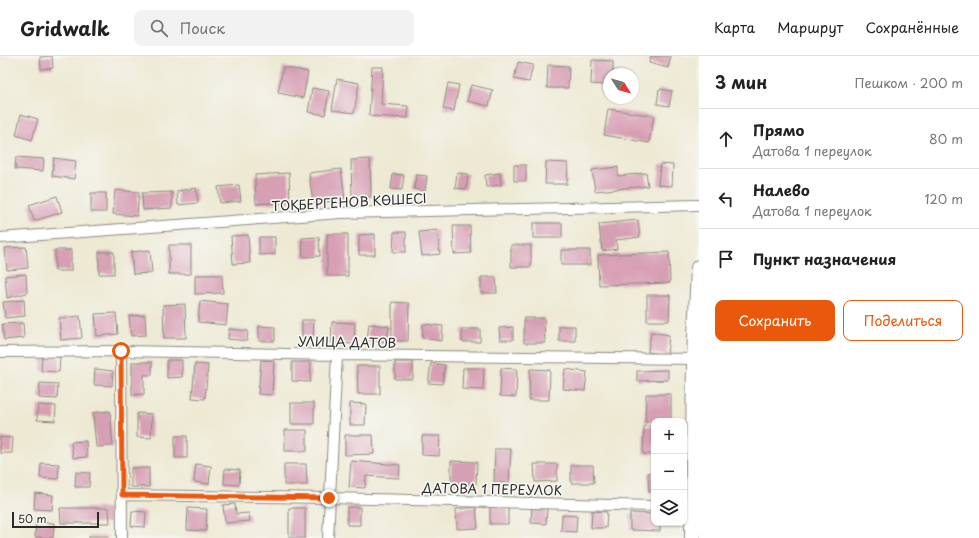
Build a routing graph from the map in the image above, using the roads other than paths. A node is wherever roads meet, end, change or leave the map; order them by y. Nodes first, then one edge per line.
1 (699, 205) edge
2 (0, 238) edge
3 (699, 268) edge
4 (121, 351) junction
5 (0, 352) edge
6 (338, 356) junction
7 (694, 360) junction
8 (122, 495) junction
9 (329, 498) junction
10 (651, 506) edge
11 (689, 507) edge
12 (122, 538) edge
13 (328, 538) edge
14 (693, 538) edge

1 - 2 street, ТОҚБЕРГЕНОВ КӨШЕСІ
3 - 7 main road
4 - 5 street, УЛИЦА ДАТОВ
4 - 6 street, УЛИЦА ДАТОВ
4 - 8 street
6 - 7 street, УЛИЦА ДАТОВ
6 - 9 street
7 - 11 main road
8 - 9 street, ДАТОВА 1 ПЕРЕУЛОК
8 - 12 street
9 - 10 street, ДАТОВА 1 ПЕРЕУЛОК
9 - 13 street
11 - 14 main road

